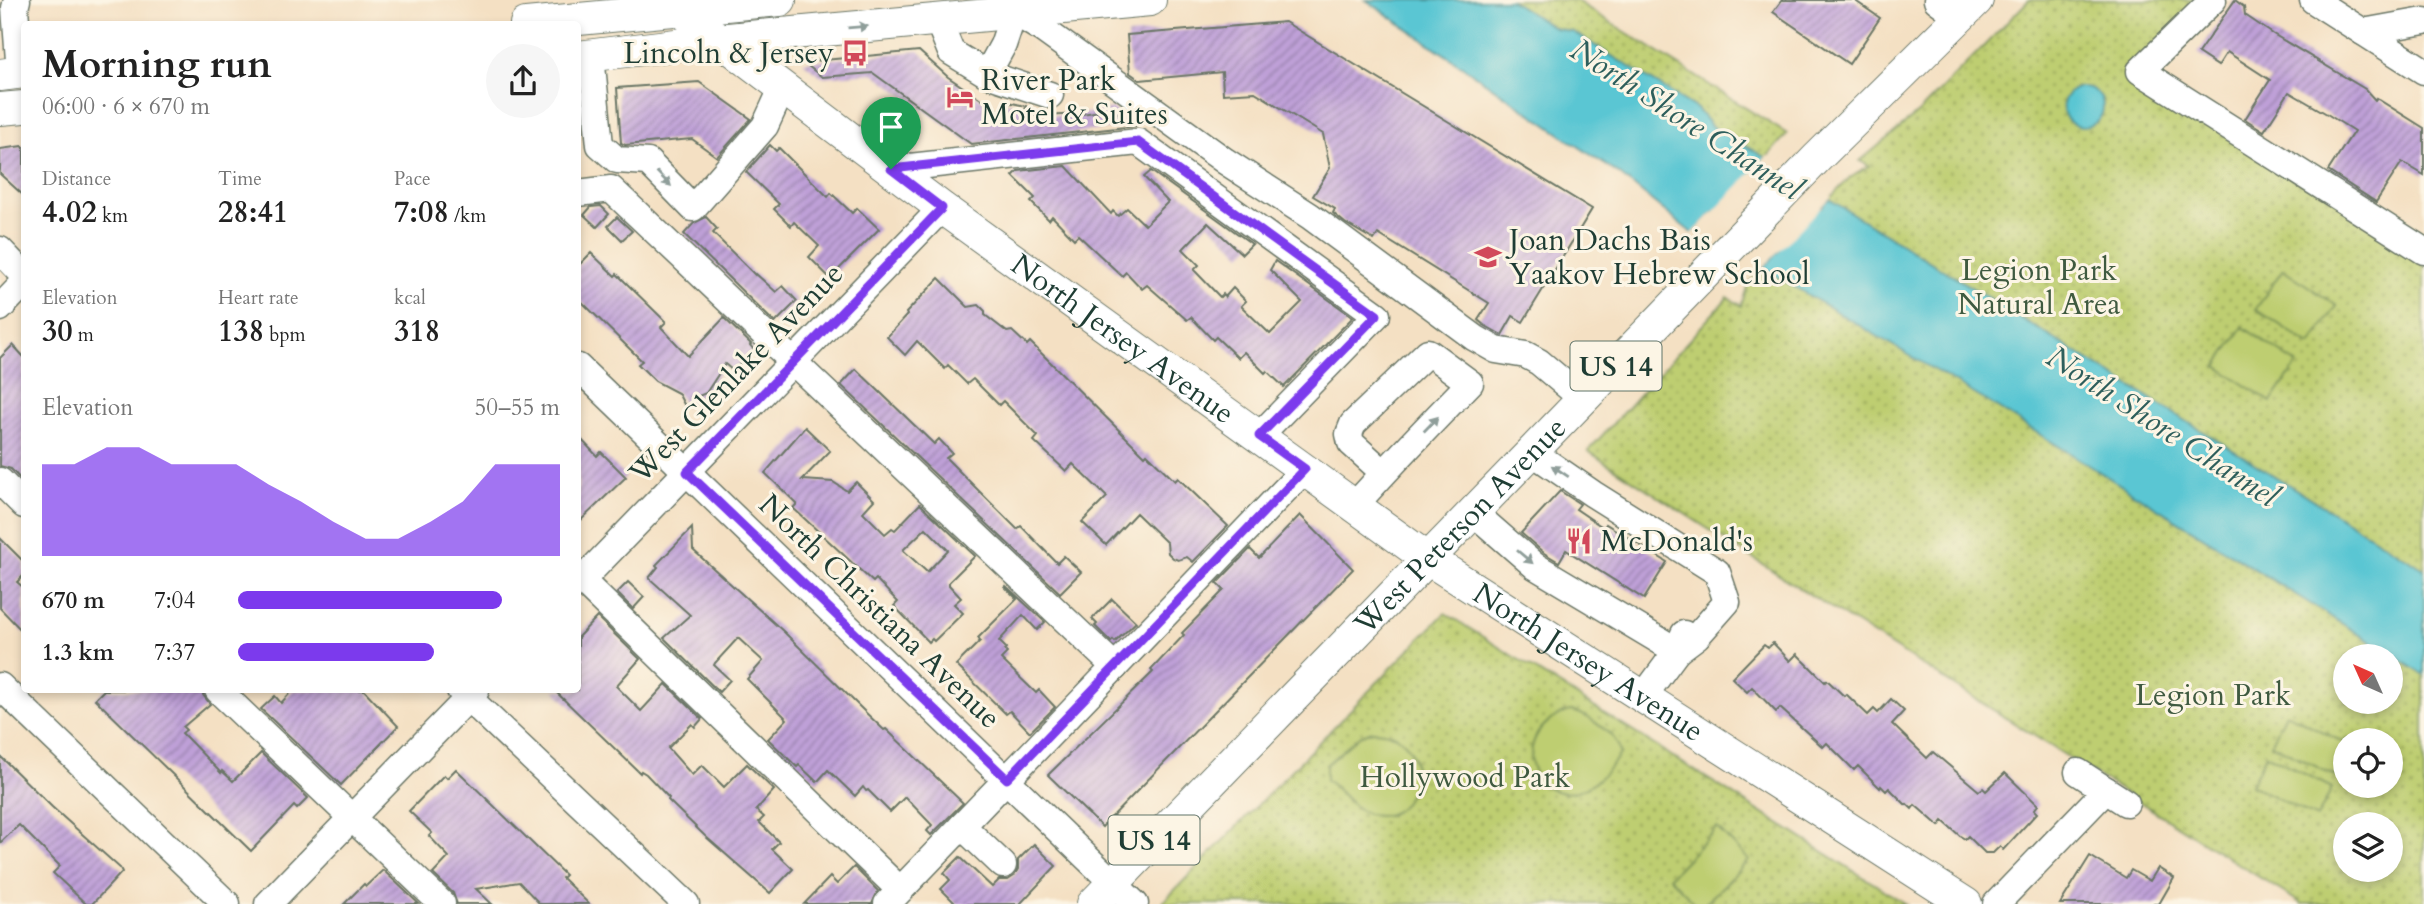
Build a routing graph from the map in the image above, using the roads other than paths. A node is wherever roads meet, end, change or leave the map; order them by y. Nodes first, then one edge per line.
1 (18, 0) edge
2 (780, 0) edge
3 (1150, 0) edge
4 (2213, 0) edge
5 (2313, 0) edge
6 (673, 5) edge
7 (1958, 6) edge
8 (1014, 12) junction
9 (937, 20) junction
10 (549, 21) edge
11 (2424, 22) edge
12 (2363, 32) junction
13 (717, 40) junction
14 (584, 56) edge
15 (2424, 71) edge
16 (15, 73) edge
17 (987, 74) junction
18 (782, 89) junction
19 (1049, 95) dead end
20 (21, 107) edge
21 (0, 109) edge
22 (891, 169) junction
23 (581, 193) edge
24 (942, 208) junction
25 (0, 250) edge
26 (2424, 251) edge
27 (21, 272) edge
28 (21, 285) edge
29 (0, 308) edge
30 (792, 363) junction
31 (581, 370) edge
32 (1584, 400) junction
33 (1259, 436) junction
34 (1532, 452) junction
35 (1305, 469) junction
36 (687, 472) junction
37 (1384, 473) junction
38 (0, 481) edge
39 (21, 502) edge
40 (1355, 505) junction
41 (1474, 512) junction
42 (1428, 559) junction
43 (581, 579) edge
44 (581, 583) edge
45 (1677, 651) junction
46 (1115, 667) junction
47 (0, 686) edge
48 (221, 693) edge
49 (467, 693) edge
50 (469, 693) edge
51 (1643, 697) junction
52 (2078, 772) dead end
53 (1007, 779) junction
54 (352, 818) junction
55 (962, 826) junction
56 (1003, 865) dead end
57 (893, 897) edge
58 (1114, 897) edge
59 (227, 904) edge
60 (268, 904) edge
61 (442, 904) edge
62 (686, 904) edge
63 (1966, 904) edge
64 (1996, 904) edge

1 - 16 street
2 - 6 main road
3 - 8 main road
4 - 26 street
5 - 12 street
6 - 10 main road
6 - 13 main road, North Jersey Avenue
7 - 32 main road, West Peterson Avenue / US 14
8 - 9 main road
8 - 17 street
8 - 32 street
13 -> 9 main road
9 - 17 street
11 - 12 street
12 - 15 street
13 - 14 main road
13 - 18 main road, North Jersey Avenue
14 -> 18 street
17 - 19 street
18 - 22 main road, North Jersey Avenue
20 - 21 main road
22 - 24 main road, North Jersey Avenue
22 - 33 street
23 - 30 street
24 - 30 street, West Glenlake Avenue
24 - 33 main road, North Jersey Avenue
25 - 27 street
28 - 29 street
30 - 36 street, West Glenlake Avenue
30 - 46 street
31 - 36 street, North Christiana Avenue
32 - 34 main road, West Peterson Avenue / US 14
33 - 35 main road, North Jersey Avenue
34 - 41 main road, West Peterson Avenue / US 14
45 -> 34 street
35 - 40 main road, North Jersey Avenue
35 - 46 street
36 - 43 street, West Glenlake Avenue
36 - 53 street, North Christiana Avenue
37 -> 37 street
37 - 40 street
38 - 39 street
40 - 42 main road, North Jersey Avenue
41 - 42 main road, West Peterson Avenue / US 14
41 -> 45 street
42 - 51 main road, North Jersey Avenue
42 - 58 main road, West Peterson Avenue / US 14
44 - 57 street
45 - 51 street
46 - 53 street
47 - 59 street
48 - 54 street
49 - 54 street
50 - 62 street
51 - 63 main road, North Jersey Avenue
52 - 64 street
53 - 55 street
53 - 58 street, North Christiana Avenue
54 - 60 street
54 - 61 street
55 - 56 street
55 - 57 street

